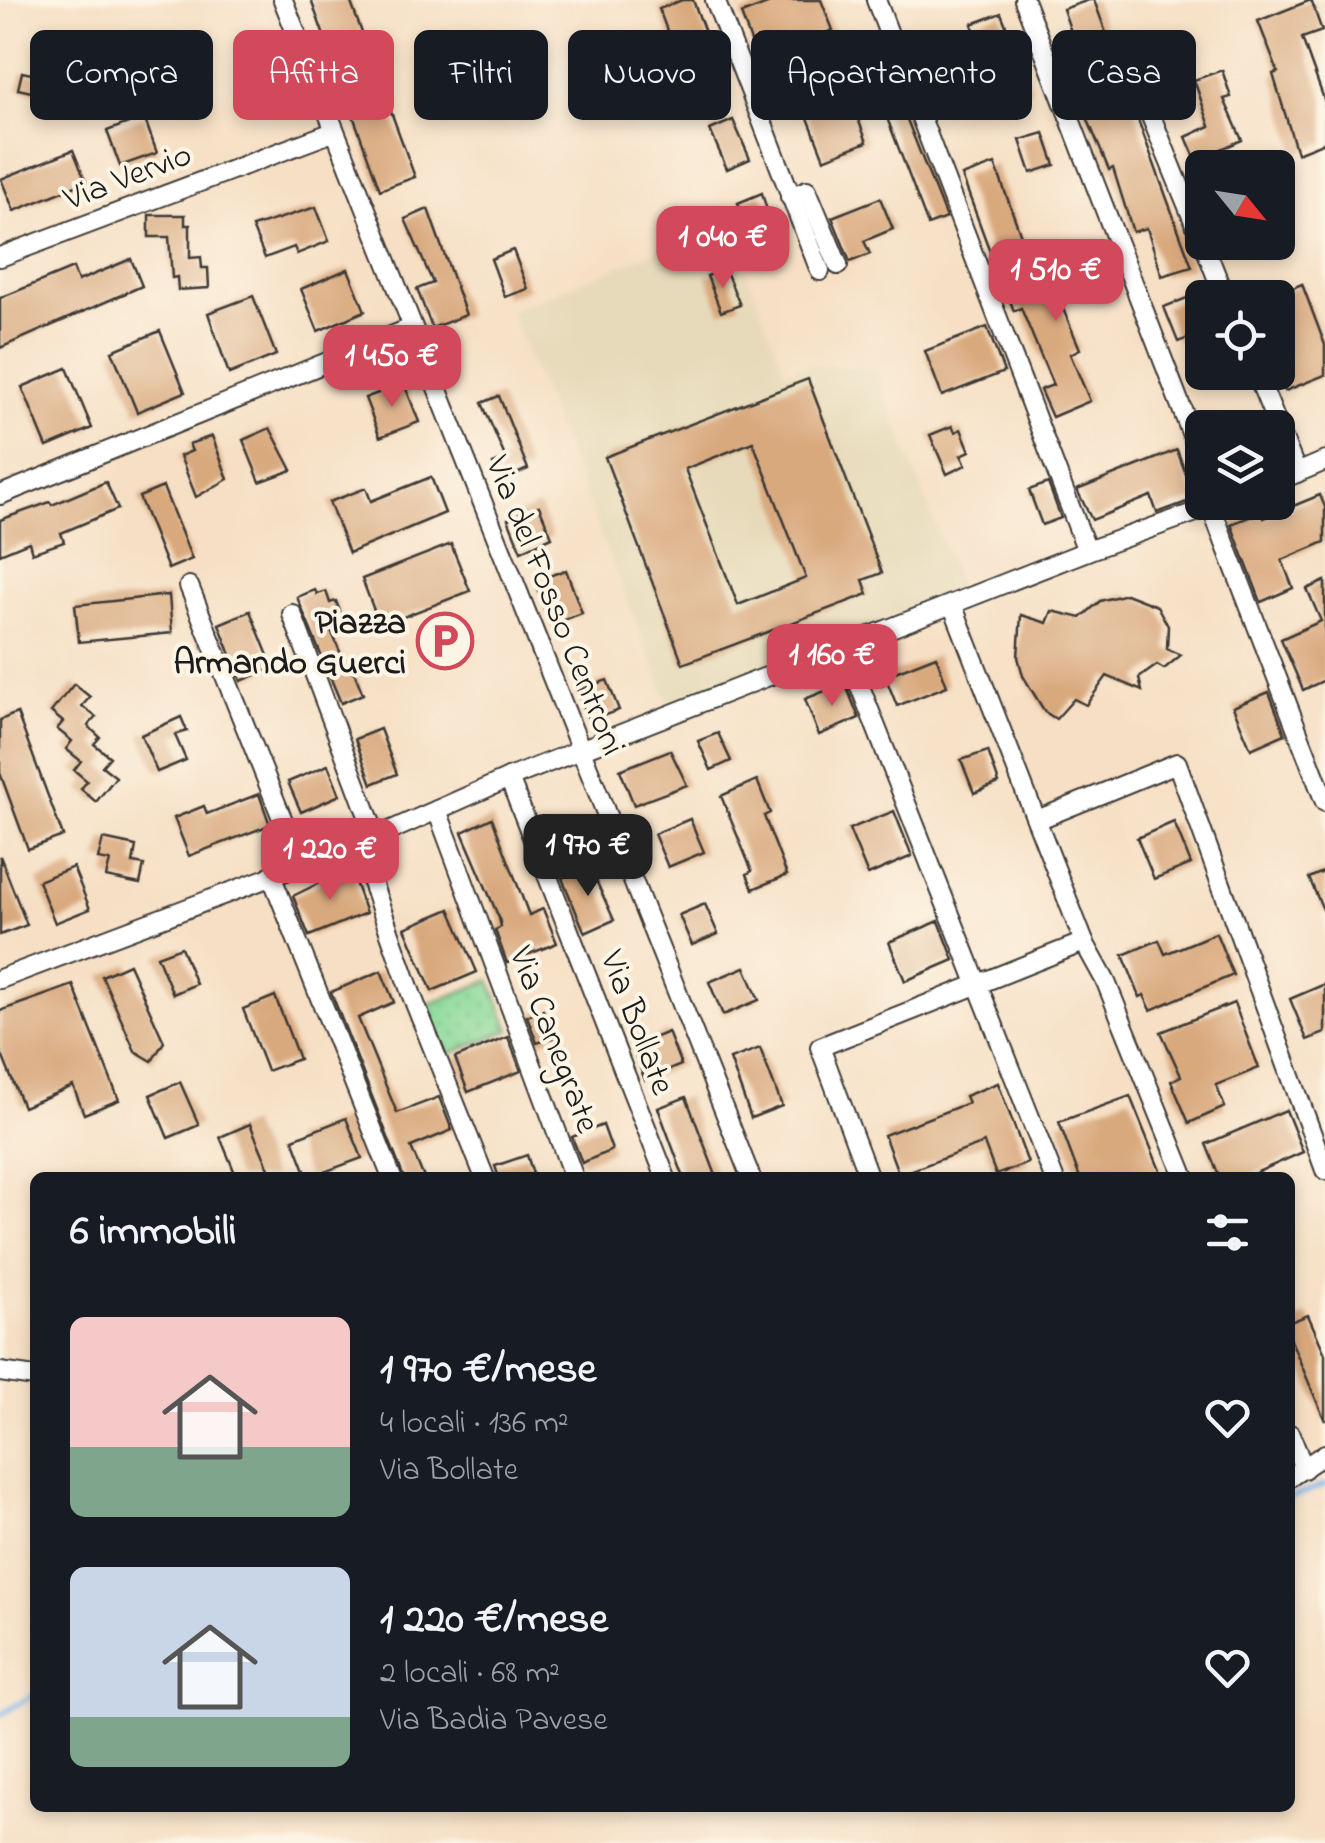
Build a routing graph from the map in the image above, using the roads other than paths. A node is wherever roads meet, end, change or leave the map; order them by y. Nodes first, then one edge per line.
1 (283, 0) edge
2 (714, 0) edge
3 (876, 0) edge
4 (1024, 0) edge
5 (1153, 120) edge
6 (333, 132) junction
7 (1185, 198) edge
8 (0, 257) edge
9 (829, 268) dead end
10 (412, 328) junction
11 (1263, 390) edge
12 (1185, 417) edge
13 (1324, 465) edge
14 (1297, 473) joint
15 (0, 496) edge
16 (1185, 516) edge
17 (1224, 520) edge
18 (1087, 551) junction
19 (189, 586) dead end
20 (952, 604) junction
21 (292, 614) dead end
22 (844, 646) junction
23 (580, 750) junction
24 (509, 778) junction
25 (1325, 802) edge
26 (437, 810) junction
27 (1037, 820) junction
28 (367, 840) junction
29 (300, 864) junction
30 (270, 874) junction
31 (1084, 942) junction
32 (0, 979) edge
33 (976, 984) junction
34 (1325, 1170) edge
35 (390, 1172) edge
36 (484, 1172) edge
37 (572, 1172) edge
38 (664, 1172) edge
39 (749, 1172) edge
40 (867, 1172) edge
41 (1052, 1172) edge
42 (1183, 1172) edge
43 (0, 1372) edge
44 (30, 1376) edge
45 (1325, 1454) edge
46 (1297, 1473) edge

1 - 6 street, Via del Fosso Centroni
2 - 9 street
3 - 18 street
4 - 12 street
5 - 7 street
6 - 8 street, Via Vervio
6 - 10 street, Via del Fosso Centroni
10 - 15 street
10 - 23 street, Via del Fosso Centroni
11 - 14 street
13 - 14 street
16 - 18 street
17 - 25 street
18 - 20 street
19 - 29 street
20 - 22 street
20 - 27 street
21 - 28 street
22 - 23 street
22 - 33 street
23 - 24 street
23 - 39 street, Via del Fosso Centroni
24 - 26 street
24 - 38 street, Via Bollate
26 - 28 street
26 - 37 street, Via Canegrate
27 - 31 street
27 - 34 street
28 - 29 street
28 - 36 street
29 - 30 street
30 - 32 street
30 - 35 street
31 - 33 street
31 - 42 street
33 - 40 street
33 - 41 street
43 - 44 street
45 - 46 street

